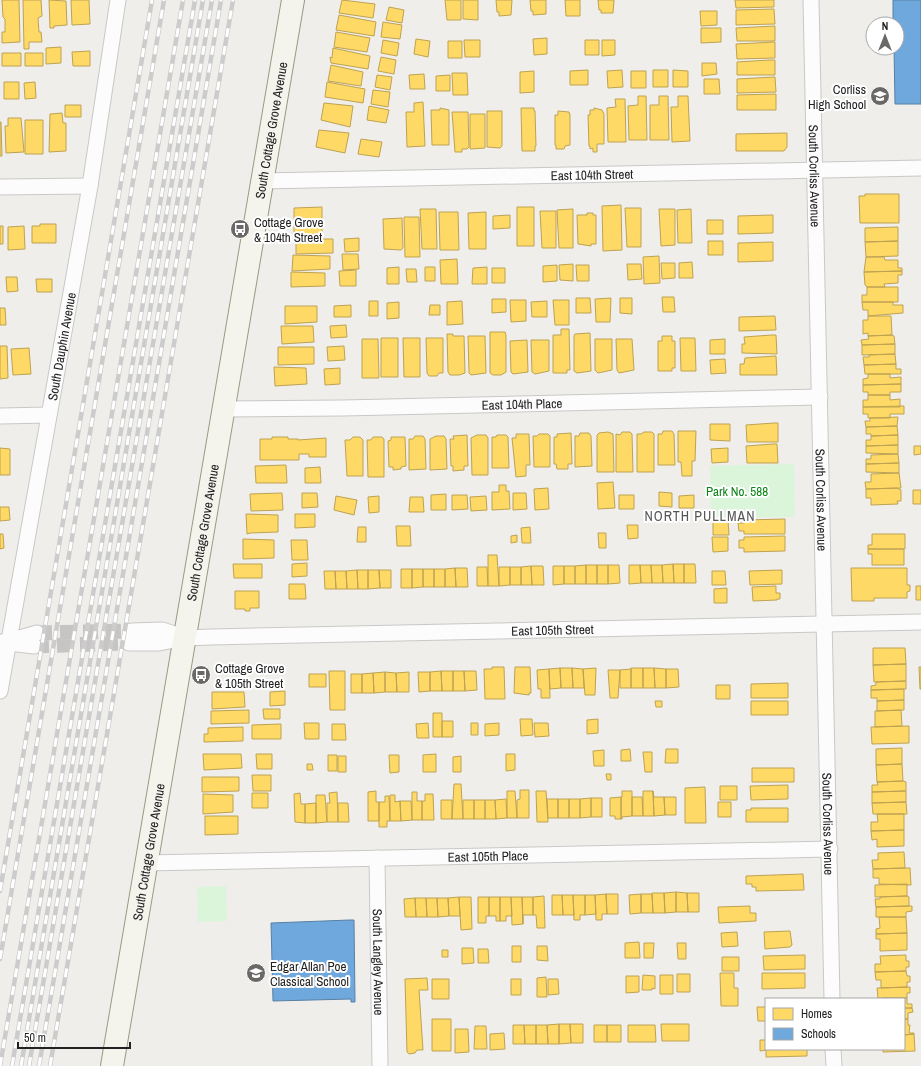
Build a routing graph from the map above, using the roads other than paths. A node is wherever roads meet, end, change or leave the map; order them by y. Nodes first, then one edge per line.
1 (118, 0) edge
2 (293, 0) edge
3 (812, 0) edge
4 (921, 168) edge
5 (814, 170) junction
6 (262, 181) junction
7 (90, 186) junction
8 (0, 187) edge
9 (820, 397) junction
10 (224, 409) junction
11 (49, 415) junction
12 (0, 416) edge
13 (921, 622) edge
14 (825, 623) junction
15 (130, 637) tunnel mouth
16 (185, 638) junction
17 (36, 640) tunnel mouth
18 (4, 641) edge
19 (0, 691) edge
20 (830, 849) junction
21 (377, 858) junction
22 (146, 863) junction
23 (832, 998) edge
24 (833, 1050) edge
25 (112, 1066) edge
26 (380, 1066) edge
27 (834, 1066) edge

1 - 7 street, South Dauphin Avenue
2 - 6 street, South Cottage Grove Avenue
3 - 5 street, South Corliss Avenue
4 - 5 street, East 104th Street
5 - 6 street, East 104th Street
5 - 9 street, South Corliss Avenue
6 - 10 street, South Cottage Grove Avenue
7 - 8 street
7 - 11 street, South Dauphin Avenue
9 - 10 street, East 104th Place
9 - 14 street, South Corliss Avenue
10 - 16 street, South Cottage Grove Avenue
11 - 12 street
11 - 18 street, South Dauphin Avenue
13 - 14 street, East 105th Street
14 - 16 street, East 105th Street
14 - 20 street, South Corliss Avenue
15 - 16 street, East 105th Street
16 - 22 street, South Cottage Grove Avenue
17 - 18 street
18 - 19 street, South Dauphin Avenue
20 - 21 street, East 105th Place
20 - 23 street, South Corliss Avenue
21 - 22 street, East 105th Place
21 - 26 street, South Langley Avenue
22 - 25 street, South Cottage Grove Avenue
24 - 27 street

